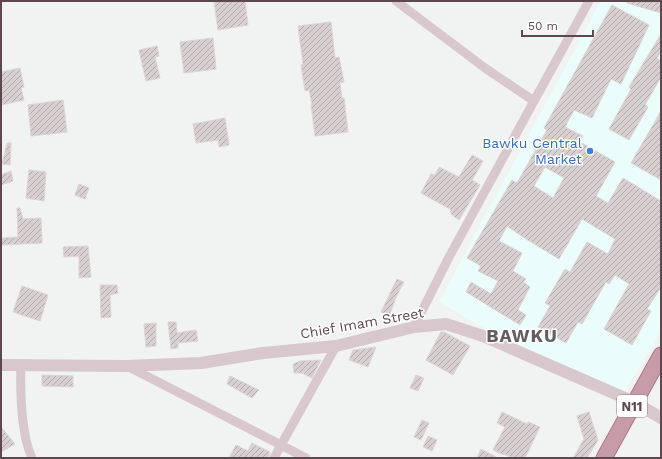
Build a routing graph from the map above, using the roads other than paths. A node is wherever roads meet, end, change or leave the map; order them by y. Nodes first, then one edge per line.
1 (396, 1) edge
2 (590, 1) edge
3 (534, 101) junction
4 (414, 327) junction
5 (336, 346) junction
6 (661, 356) edge
7 (21, 364) junction
8 (1, 365) edge
9 (126, 366) junction
10 (634, 402) junction
11 (661, 418) edge
12 (281, 445) junction
13 (32, 458) edge
14 (274, 458) edge
15 (306, 458) edge
16 (604, 458) edge

1 - 3 street
2 - 3 street
3 - 4 street
4 - 5 street, Chief Imam Street
4 - 10 street, Chief Imam Street
5 - 9 street, Chief Imam Street
5 - 12 street
6 - 10 highway, N11
7 - 8 street, Chief Imam Street
7 - 9 street, Chief Imam Street
7 - 13 street
9 - 12 street
10 - 11 street, Chief Imam Street
10 - 16 highway, N11
12 - 14 street
12 - 15 street

